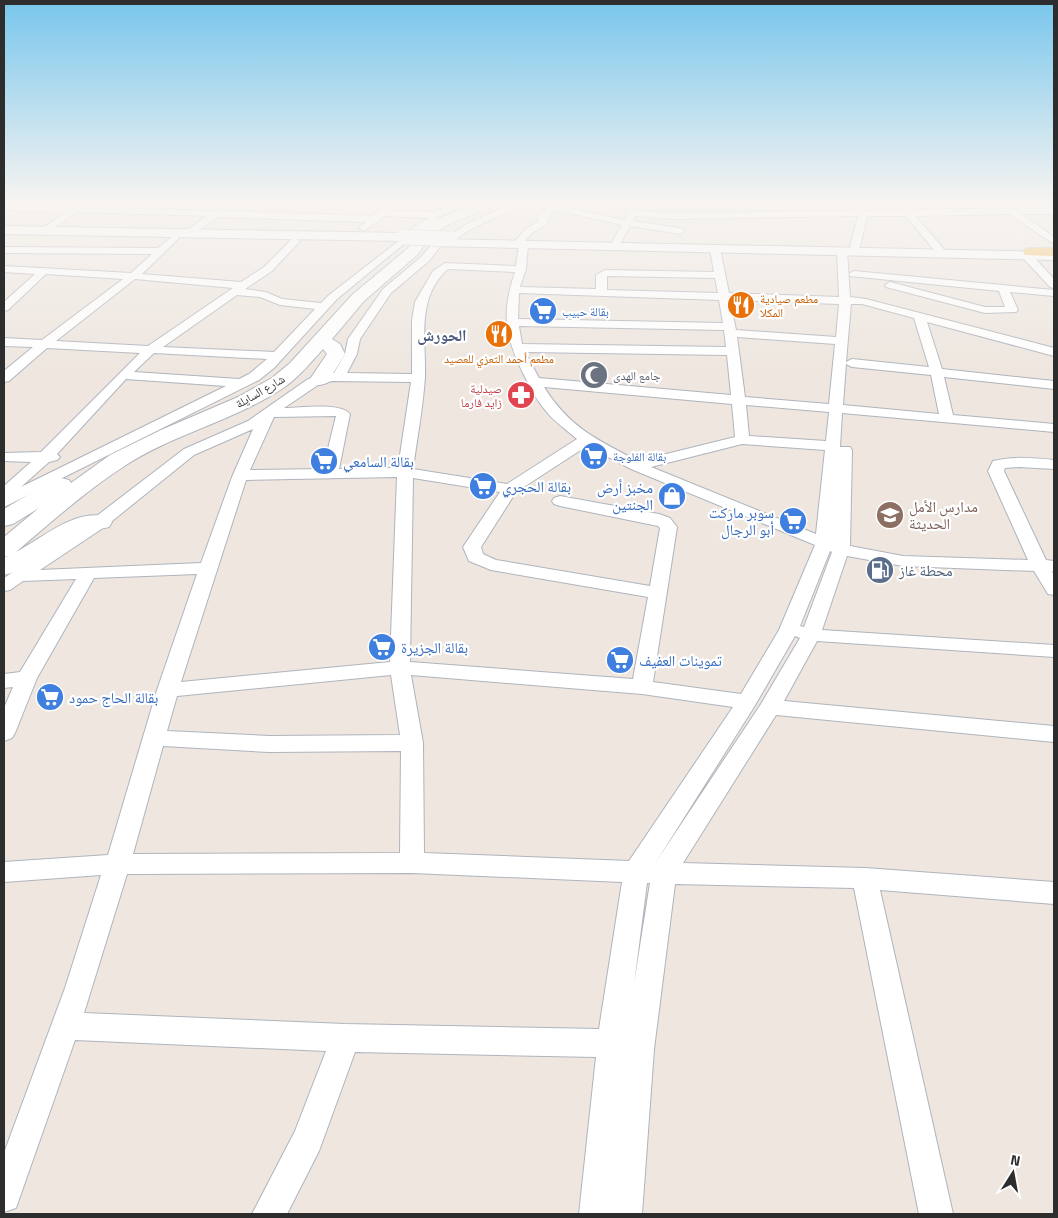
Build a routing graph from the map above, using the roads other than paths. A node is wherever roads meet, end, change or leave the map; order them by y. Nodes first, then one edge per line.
1 (153, 259) edge
2 (278, 259) edge
3 (380, 259) edge
4 (404, 259) edge
5 (425, 259) edge
6 (521, 259) edge
7 (717, 259) edge
8 (850, 259) edge
9 (1032, 259) edge
10 (4, 269) edge
11 (368, 269) junction
12 (521, 269) junction
13 (44, 272) junction
14 (720, 275) junction
15 (133, 276) junction
16 (13, 283) dead end
17 (30, 284) junction
18 (1054, 285) edge
19 (240, 289) junction
20 (1004, 289) junction
21 (514, 293) junction
22 (602, 293) junction
23 (1054, 293) edge
24 (362, 294) junction
25 (855, 295) junction
26 (726, 299) junction
27 (5, 305) edge
28 (323, 307) junction
29 (919, 316) junction
30 (512, 322) junction
31 (730, 330) junction
32 (320, 339) junction
33 (842, 341) junction
34 (4, 342) edge
35 (45, 344) junction
36 (518, 348) junction
37 (150, 350) junction
38 (734, 351) junction
39 (1054, 352) edge
40 (275, 356) junction
41 (852, 363) junction
42 (937, 374) junction
43 (6, 375) edge
44 (123, 375) junction
45 (329, 378) junction
46 (418, 378) junction
47 (534, 382) junction
48 (239, 383) junction
49 (1054, 385) edge
50 (740, 399) junction
51 (842, 409) junction
52 (270, 413) junction
53 (947, 418) junction
54 (1054, 428) edge
55 (217, 440) junction
56 (254, 440) junction
57 (586, 440) junction
58 (742, 440) junction
59 (833, 446) junction
60 (4, 456) edge
61 (46, 456) junction
62 (1054, 464) edge
63 (636, 466) junction
64 (90, 467) junction
65 (405, 472) junction
66 (330, 473) junction
67 (240, 475) junction
68 (510, 489) junction
69 (4, 496) edge
70 (560, 501) dead end
71 (4, 502) edge
72 (4, 519) edge
73 (100, 522) joint
74 (832, 547) junction
75 (4, 550) edge
76 (1047, 566) edge
77 (207, 568) junction
78 (88, 573) junction
79 (9, 576) edge
80 (1054, 590) edge
81 (656, 593) junction
82 (789, 630) junction
83 (811, 635) junction
84 (1054, 651) edge
85 (400, 668) junction
86 (27, 678) junction
87 (4, 681) edge
88 (642, 687) junction
89 (167, 690) junction
90 (747, 702) junction
91 (770, 707) junction
92 (4, 733) edge
93 (1054, 734) edge
94 (153, 738) junction
95 (412, 743) junction
96 (412, 863) junction
97 (118, 864) junction
98 (4, 872) edge
99 (636, 872) junction
100 (664, 873) junction
101 (866, 878) junction
102 (1054, 893) edge
103 (67, 1026) junction
104 (345, 1038) junction
105 (612, 1043) junction
106 (4, 1196) edge
107 (269, 1214) edge
108 (596, 1214) edge
109 (625, 1214) edge
110 (936, 1214) edge

1 - 15 street
2 - 19 street
3 - 11 street
4 - 24 main road, شارع السايلة
5 - 45 street
6 - 12 street
7 - 14 street
8 - 25 street
9 - 18 street
10 - 13 street
11 - 24 main road
11 - 28 street
12 - 21 street
12 - 46 street
13 - 15 street
13 - 17 street
14 - 22 street
14 - 26 street
15 - 19 street
15 - 35 street
16 - 17 street
17 - 27 street
19 - 28 street
19 - 37 street
20 - 23 street
20 - 25 street
20 - 25 street
21 - 22 street
21 - 26 street
21 - 30 street
22 - 26 street
24 - 32 main road, شارع السايلة
25 - 26 street
25 - 29 street
25 - 33 street
25 - 41 street
26 - 31 street
28 - 40 street
29 - 39 street
29 - 42 street
30 - 31 street
30 - 36 street
31 - 33 street
31 - 38 street
32 - 45 main road
32 - 64 main road, شارع السايلة
33 - 51 street
34 - 35 street
35 - 37 street
35 - 43 street
36 - 38 street
36 - 47 street
37 - 40 street
37 - 44 street
38 - 50 street
40 - 48 street
41 - 42 street
41 - 51 street
42 - 49 street
42 - 53 street
44 - 48 street
44 - 61 street
45 - 46 street
45 - 52 street
46 - 65 street
47 - 50 street
47 - 57 street
48 - 64 street
50 - 51 street
50 - 58 street
51 - 53 street
51 - 59 street
51 - 74 street
52 - 55 street
52 - 56 street
52 - 66 street
53 - 54 street
55 - 56 street
55 - 73 street
56 - 67 street
57 - 63 street
57 - 68 street
58 - 59 street
58 - 63 street
59 - 74 street
60 - 61 street
61 - 64 street
61 - 69 street
62 - 76 street
63 - 74 street
64 - 71 street
64 - 72 main road
64 - 75 main road, شارع السايلة
65 - 66 street
65 - 68 street
65 - 85 street
66 - 67 street
67 - 77 street
68 - 81 street
70 - 81 street
73 - 79 main road
74 - 76 street
74 - 82 street
74 - 83 street
76 - 80 street
77 - 78 street
77 - 89 street
78 - 79 street
78 - 86 street
81 - 88 street
82 - 83 street
82 - 90 street
83 - 84 street
83 - 91 street
85 - 88 street
85 - 89 street
85 - 95 street
86 - 87 street
86 - 92 street
88 - 90 street
89 - 94 street
90 - 99 street
91 - 93 street
91 - 100 street
94 - 95 street
94 - 97 street
95 - 96 street
96 - 97 street
96 - 99 street
97 - 98 street
97 - 103 street
99 - 100 street
99 - 105 street
100 - 101 street
100 - 109 street
101 - 102 street
101 - 110 street
103 - 104 street
103 - 106 street
104 - 105 street
104 - 107 street
105 - 108 street

